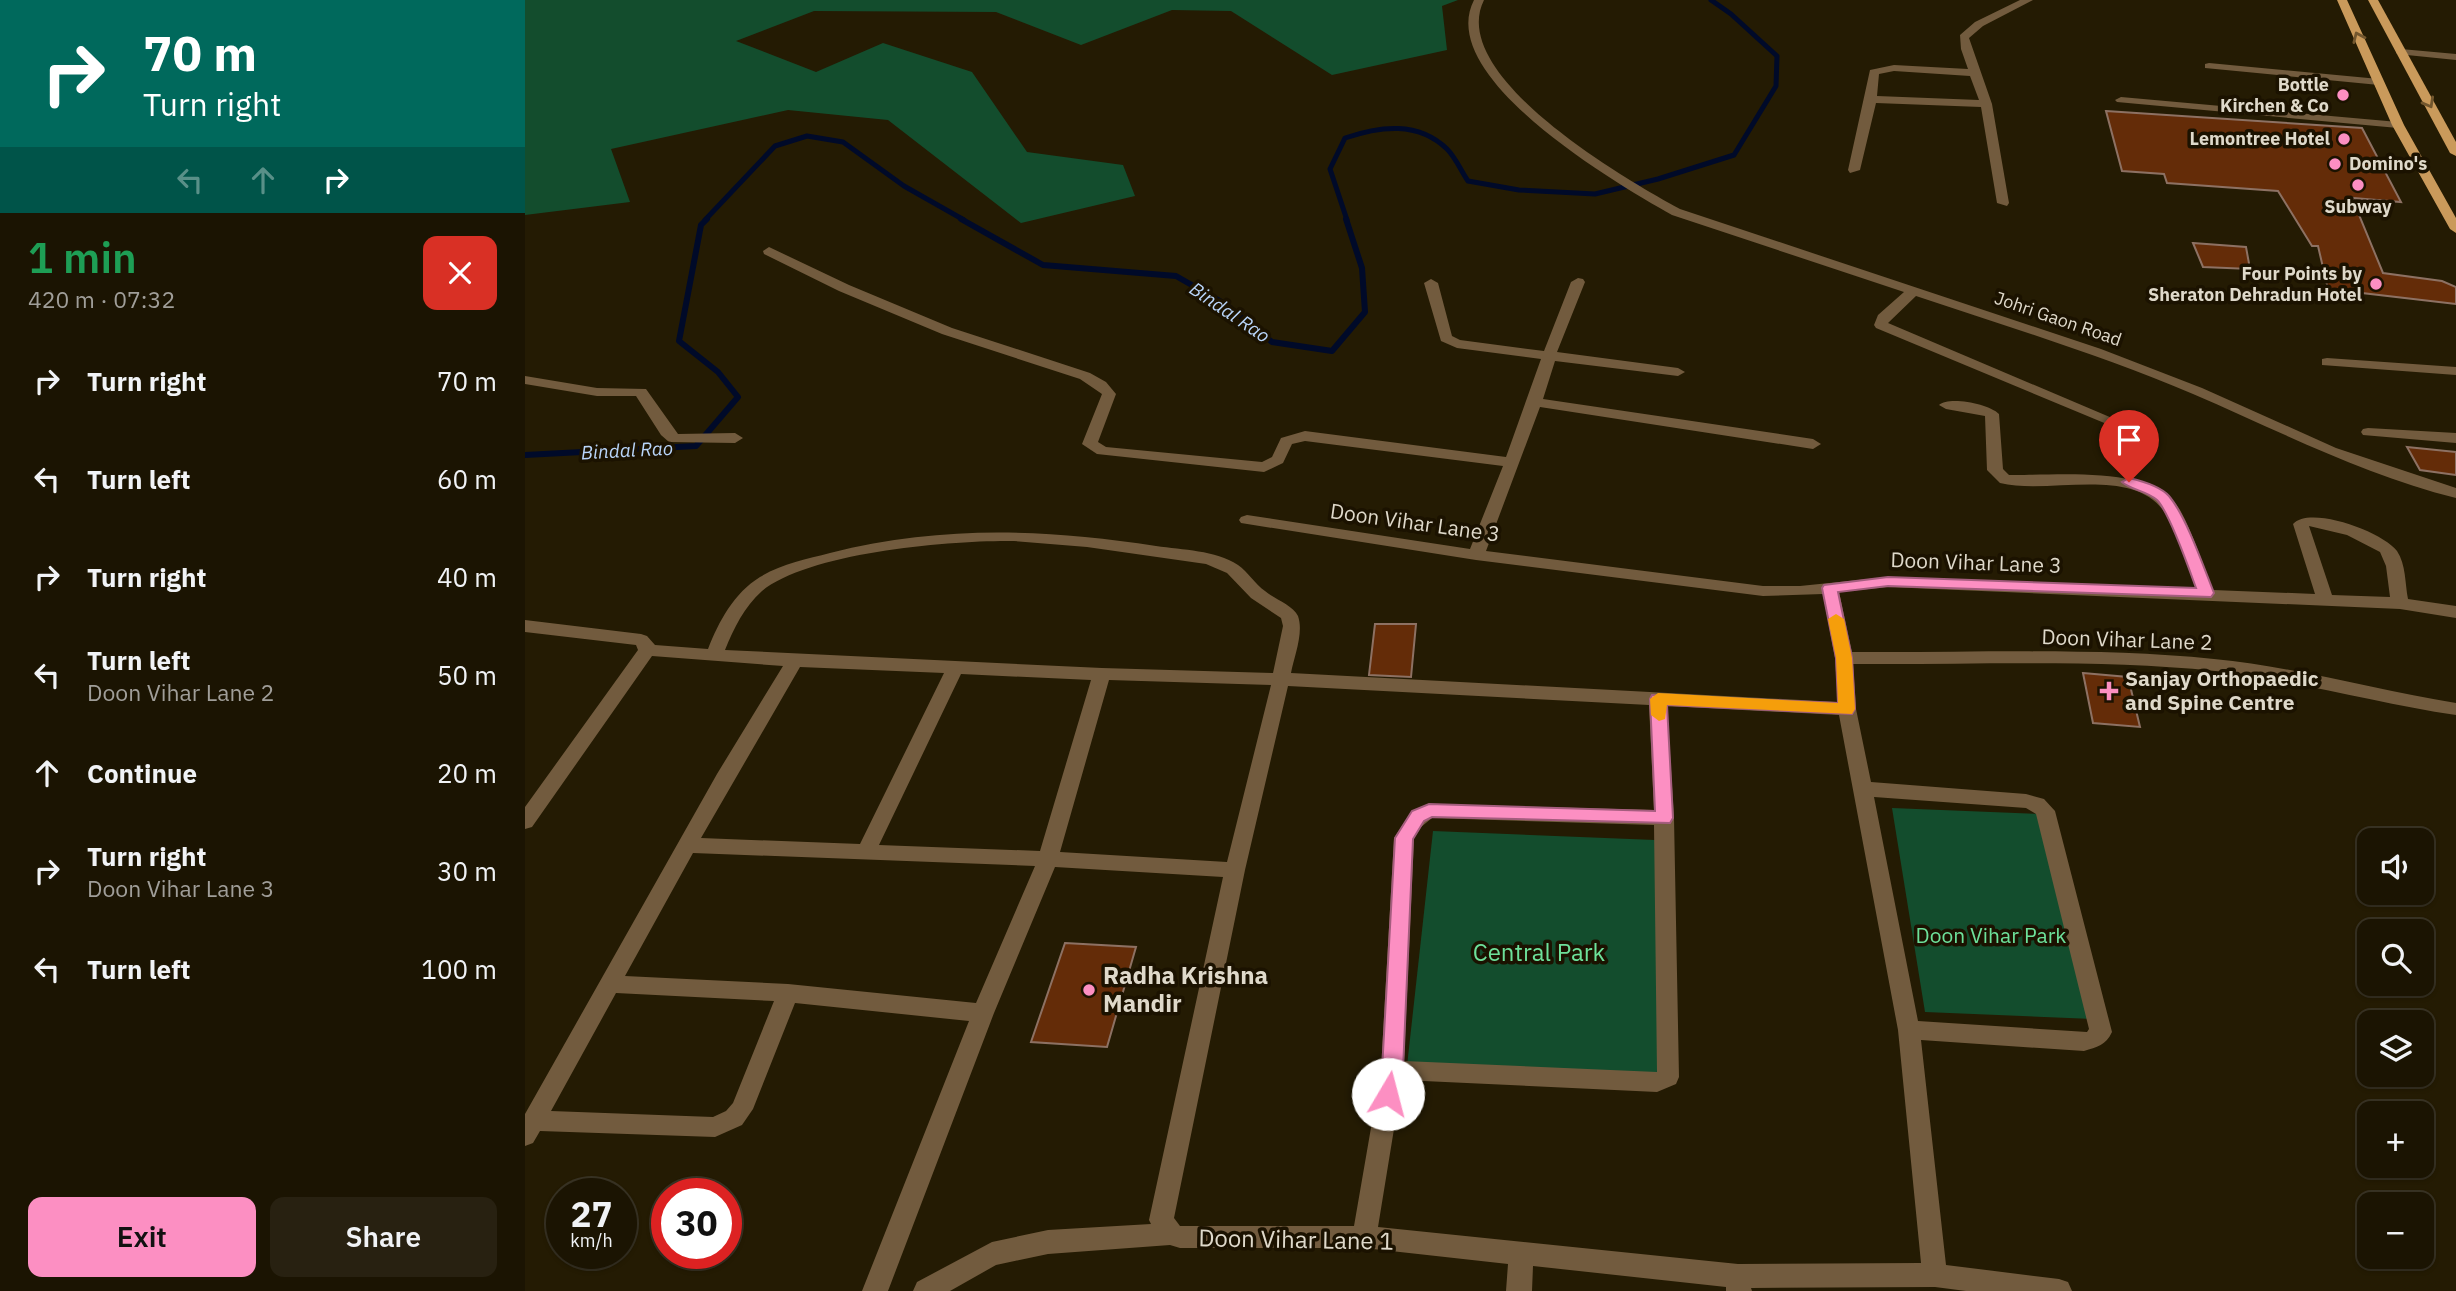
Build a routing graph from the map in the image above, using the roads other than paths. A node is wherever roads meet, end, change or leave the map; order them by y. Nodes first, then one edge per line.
1 (1479, 0) edge
2 (2028, 0) edge
3 (2342, 0) edge
4 (2373, 0) edge
5 (2401, 52) junction
6 (2456, 57) edge
7 (2209, 66) dead end
8 (1976, 73) junction
9 (2379, 82) junction
10 (1871, 99) junction
11 (2121, 100) dead end
12 (1986, 104) junction
13 (2398, 125) junction
14 (2456, 153) edge
15 (1854, 170) dead end
16 (2003, 204) dead end
17 (2456, 229) edge
18 (769, 251) dead end
19 (1578, 282) dead end
20 (1431, 283) dead end
21 (1916, 290) junction
22 (1549, 356) junction
23 (2327, 362) dead end
24 (2456, 371) edge
25 (1678, 372) dead end
26 (525, 380) edge
27 (1535, 402) junction
28 (1946, 405) dead end
29 (2131, 429) dead end
30 (2368, 432) dead end
31 (735, 438) dead end
32 (2456, 438) edge
33 (1813, 444) dead end
34 (1510, 462) junction
35 (2456, 493) edge
36 (1247, 520) dead end
37 (1476, 555) junction
38 (1830, 588) junction
39 (2206, 593) junction
40 (2326, 602) junction
41 (2399, 603) junction
42 (2456, 612) edge
43 (525, 626) edge
44 (647, 650) junction
45 (715, 653) junction
46 (1844, 658) junction
47 (795, 661) junction
48 (955, 668) junction
49 (1103, 674) junction
50 (1281, 679) junction
51 (1658, 699) junction
52 (1847, 709) junction
53 (2456, 709) edge
54 (1864, 789) junction
55 (1664, 818) junction
56 (525, 822) edge
57 (687, 845) junction
58 (866, 852) junction
59 (1048, 859) junction
60 (1235, 870) junction
61 (611, 984) junction
62 (788, 993) junction
63 (983, 1013) junction
64 (1909, 1030) junction
65 (1392, 1070) junction
66 (529, 1129) edge
67 (1170, 1234) junction
68 (1364, 1237) junction
69 (1521, 1254) junction
70 (1935, 1275) junction
71 (1738, 1283) edge
72 (875, 1291) edge
73 (926, 1291) edge
74 (1519, 1291) edge
75 (2059, 1291) edge

1 - 21 street, Johri Gaon Road
2 - 8 street
9 -> 3 main road
4 - 5 main road
5 - 6 street
5 -> 14 main road
7 - 9 street
8 - 10 street
8 - 12 street
9 - 13 main road
10 - 12 street
10 - 15 street
11 - 13 street
12 - 16 street
13 - 17 main road
18 - 34 street
19 - 22 street
20 - 22 street
21 - 29 street
21 - 35 street, Johri Gaon Road
22 - 25 street
22 - 27 street
23 - 24 street
26 - 31 street
27 - 33 street
27 - 34 street
28 - 39 street
30 - 32 street
34 - 37 street
36 - 37 street, Doon Vihar Lane 3
37 - 38 street, Doon Vihar Lane 3
38 - 39 street, Doon Vihar Lane 3
38 - 46 street
39 - 40 street, Doon Vihar Lane 3
40 - 41 street, Doon Vihar Lane 3
40 - 41 street
41 - 42 street, Doon Vihar Lane 3
43 - 44 street
44 - 45 street
44 - 56 street
45 - 47 street
45 - 50 street, Doon Vihar Lane 1
46 - 52 street
46 - 53 street, Doon Vihar Lane 2
47 - 48 street
47 - 57 street
48 - 49 street
48 - 58 street
49 - 50 street
49 - 59 street
50 - 51 street
50 - 60 street, Doon Vihar Lane 1
51 - 52 street
51 - 55 street
52 - 54 street
54 - 64 street
54 - 64 street
55 - 65 street
55 - 65 street
57 - 58 street
57 - 61 street
58 - 59 street
59 - 60 street
59 - 63 street
60 - 67 street, Doon Vihar Lane 1
61 - 62 street
61 - 66 street
62 - 63 street
62 - 66 street
63 - 72 street
64 - 70 street
65 - 68 street
67 - 68 street, Doon Vihar Lane 1
67 - 73 street
68 - 69 street, Doon Vihar Lane 1
69 - 71 street, Doon Vihar Lane 1
69 - 74 street
70 - 71 street, Doon Vihar Lane 1
70 - 75 street

